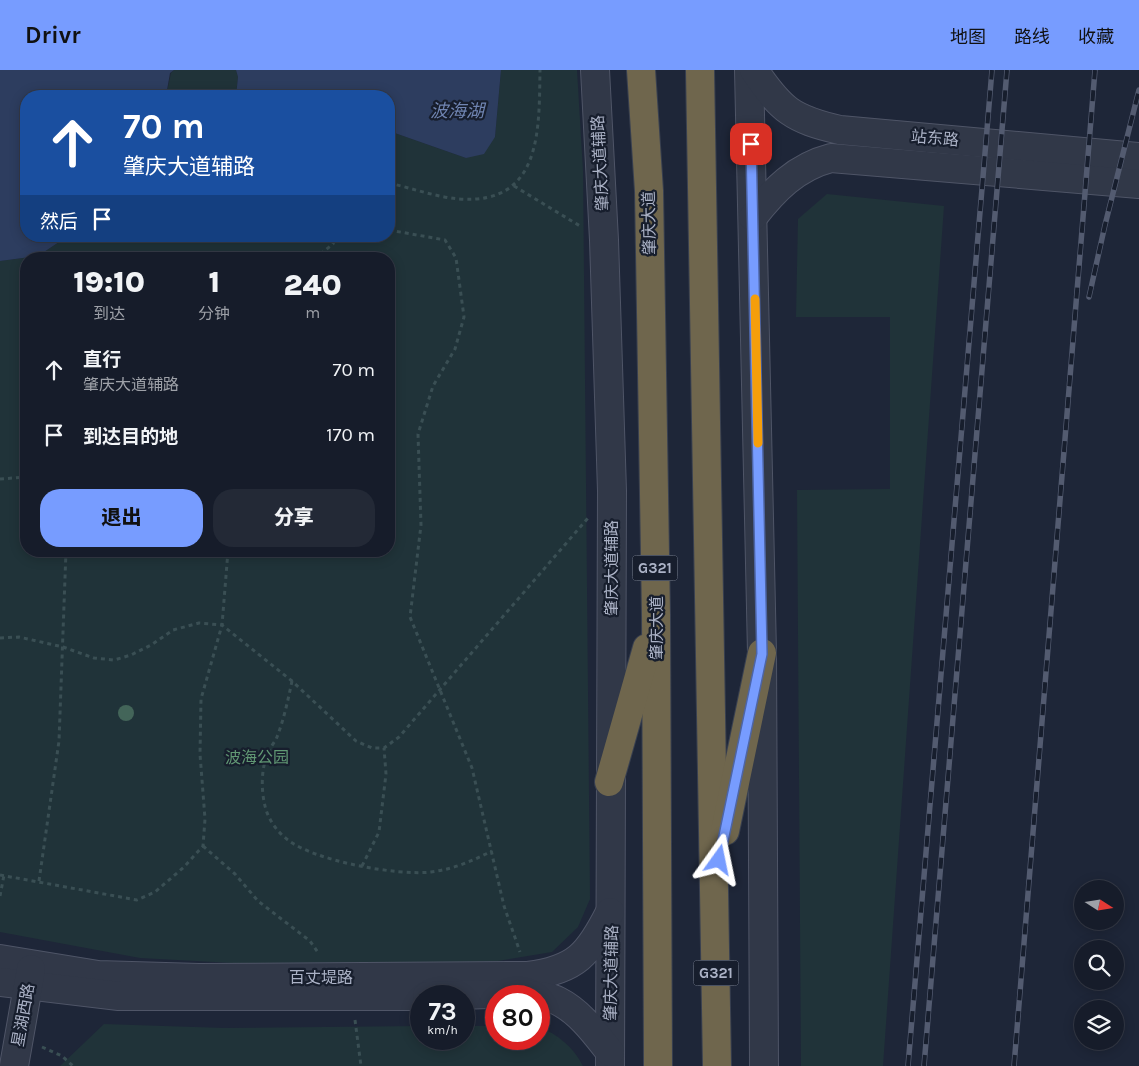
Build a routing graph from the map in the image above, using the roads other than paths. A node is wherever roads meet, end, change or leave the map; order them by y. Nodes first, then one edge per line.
1 (595, 70) edge
2 (641, 70) edge
3 (700, 70) edge
4 (749, 70) edge
5 (754, 70) edge
6 (1139, 157) edge
7 (1139, 184) edge
8 (753, 217) junction
9 (656, 615) junction
10 (762, 654) junction
11 (609, 782) junction
12 (715, 879) junction
13 (611, 909) junction
14 (0, 959) edge
15 (30, 975) junction
16 (0, 982) edge
17 (475, 995) edge
18 (410, 996) edge
19 (610, 1059) edge
20 (14, 1066) edge
21 (658, 1066) edge
22 (717, 1066) edge
23 (764, 1066) edge

1 - 11 street, 肇庆大道辅路
2 - 9 highway, 肇庆大道 / G321
3 - 12 highway, G321
4 - 8 street
5 - 6 street, 站东路
7 - 8 street, 站东路
8 - 10 street
9 - 11 highway
9 - 21 highway, 肇庆大道 / G321
10 - 12 highway
10 - 23 street
11 - 13 street, 肇庆大道辅路
12 - 22 highway, G321
13 - 15 street, 百丈堤路
13 - 19 street, 肇庆大道辅路
14 - 15 street, 百丈堤路
15 - 16 street, 百丈堤路
15 - 18 street, 百丈堤路
15 - 20 street, 星湖西路
17 - 19 street

